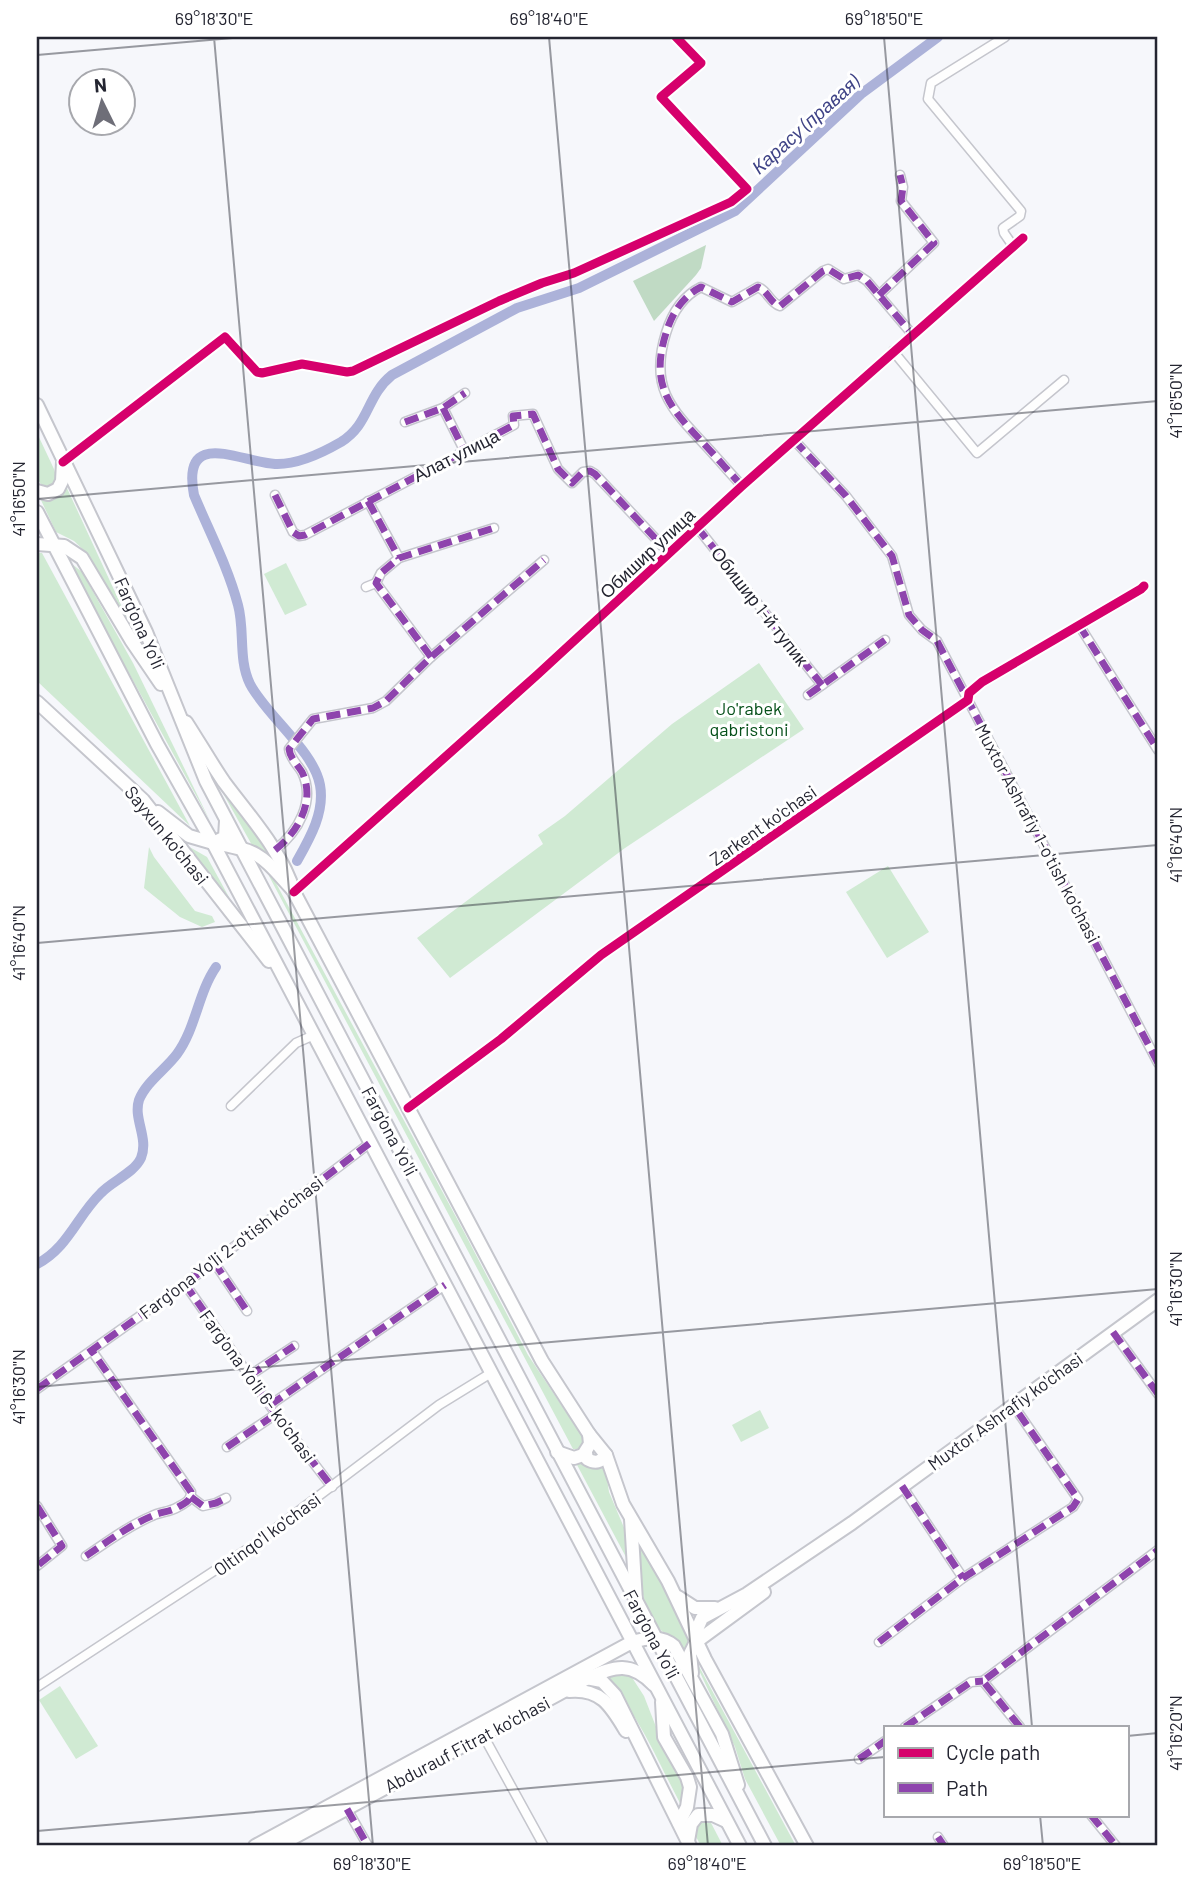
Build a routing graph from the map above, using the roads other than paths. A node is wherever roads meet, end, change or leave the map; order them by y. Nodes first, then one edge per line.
1 (677, 37) edge
2 (1005, 37) edge
3 (901, 175) dead end
4 (1023, 238) dead end
5 (1013, 246) junction
6 (878, 295) junction
7 (912, 334) junction
8 (893, 351) junction
9 (1064, 380) dead end
10 (465, 393) dead end
11 (37, 405) edge
12 (443, 408) junction
13 (405, 422) dead end
14 (794, 440) junction
15 (464, 450) junction
16 (63, 462) junction
17 (741, 486) junction
18 (37, 491) edge
19 (275, 495) dead end
20 (368, 500) junction
21 (37, 512) edge
22 (697, 527) junction
23 (494, 528) dead end
24 (37, 544) edge
25 (52, 544) junction
26 (669, 553) junction
27 (399, 558) junction
28 (544, 560) dead end
29 (376, 583) junction
30 (1144, 586) dead end
31 (366, 587) dead end
32 (1079, 625) junction
33 (885, 640) dead end
34 (431, 657) junction
35 (822, 685) junction
36 (807, 695) dead end
37 (968, 700) junction
38 (37, 702) edge
39 (175, 705) junction
40 (1158, 750) edge
41 (143, 800) junction
42 (225, 817) junction
43 (213, 843) junction
44 (242, 848) junction
45 (275, 849) junction
46 (294, 892) junction
47 (285, 981) junction
48 (314, 1035) junction
49 (1155, 1048) edge
50 (1158, 1063) edge
51 (231, 1106) dead end
52 (408, 1108) junction
53 (370, 1143) junction
54 (214, 1262) junction
55 (185, 1284) junction
56 (445, 1285) junction
57 (1158, 1300) edge
58 (247, 1311) dead end
59 (1113, 1332) junction
60 (294, 1346) dead end
61 (92, 1352) junction
62 (491, 1373) junction
63 (248, 1376) junction
64 (37, 1389) edge
65 (1158, 1394) edge
66 (270, 1405) junction
67 (1013, 1405) junction
68 (276, 1414) junction
69 (589, 1434) junction
70 (227, 1447) dead end
71 (557, 1452) junction
72 (586, 1453) junction
73 (606, 1455) junction
74 (902, 1486) junction
75 (332, 1487) junction
76 (191, 1497) junction
77 (226, 1498) dead end
78 (37, 1506) edge
79 (631, 1520) junction
80 (852, 1523) junction
81 (1158, 1550) edge
82 (86, 1556) dead end
83 (37, 1566) edge
84 (963, 1578) junction
85 (675, 1595) junction
86 (636, 1605) junction
87 (722, 1606) junction
88 (654, 1638) junction
89 (632, 1642) junction
90 (696, 1642) junction
91 (879, 1642) dead end
92 (588, 1678) junction
93 (693, 1680) junction
94 (983, 1681) junction
95 (565, 1685) junction
96 (37, 1687) edge
97 (659, 1693) junction
98 (906, 1726) edge
99 (1019, 1726) edge
100 (481, 1730) junction
101 (884, 1742) edge
102 (859, 1759) dead end
103 (344, 1804) junction
104 (671, 1808) junction
105 (748, 1816) junction
106 (1092, 1816) edge
107 (726, 1821) junction
108 (678, 1823) junction
109 (938, 1837) dead end
110 (689, 1844) edge
111 (255, 1846) edge
112 (278, 1846) edge
113 (368, 1846) edge
114 (544, 1846) edge
115 (740, 1846) edge
116 (765, 1846) edge
117 (807, 1846) edge
118 (944, 1846) edge
119 (1116, 1846) edge

1 - 16 street
2 - 5 street
3 - 6 street
4 - 5 street, Обишир улица
5 - 7 street, Обишир улица
6 - 7 street
6 - 17 street
7 - 8 street, Обишир улица
8 - 9 street
8 - 14 street, Обишир улица
10 - 12 street
11 - 16 main road, Farg'ona Yo'li
12 - 13 street
12 - 15 street
14 - 17 street, Обишир улица
14 - 37 street, Muxtor Ashrafiy 1-o'tish ko'chasi
15 - 20 street, Алат улица
15 - 26 street, Алат улица
16 - 18 main road
16 - 39 main road, Farg'ona Yo'li
17 - 22 street, Обишир улица
19 - 20 street, Алат улица
20 - 27 street
21 - 25 main road, Farg'ona Yo'li
22 - 26 street, Обишир улица
22 - 35 street, Обишир 1-й тупик
23 - 27 street
24 - 25 main road
25 - 39 main road
25 - 43 main road, Farg'ona Yo'li
26 - 46 street, Обишир улица
27 - 29 street
28 - 34 street
29 - 31 street
29 - 34 street
30 - 32 street, Zarkent ko'chasi
32 - 37 street, Zarkent ko'chasi
32 - 40 street
33 - 35 street
34 - 45 street
35 - 36 street
37 - 49 street, Muxtor Ashrafiy 1-o'tish ko'chasi
37 - 52 street, Zarkent ko'chasi
38 - 41 main road, Sayxun ko'chasi
39 - 42 main road, Farg'ona Yo'li
39 - 45 main road
41 - 43 main road
41 - 47 main road, Sayxun ko'chasi
42 - 43 main road
42 - 44 main road, Farg'ona Yo'li
43 - 44 main road
43 - 47 main road, Farg'ona Yo'li
44 - 46 main road
44 - 71 main road, Farg'ona Yo'li
45 - 46 main road
46 - 52 main road
47 - 48 main road, Farg'ona Yo'li
48 - 51 street
48 - 53 main road, Farg'ona Yo'li
49 - 50 street, Muxtor Ashrafiy 1-o'tish ko'chasi
52 - 69 main road
53 - 54 street, Farg'ona Yo'li 2-o'tish ko'chasi
53 - 56 main road, Farg'ona Yo'li
54 - 55 street, Farg'ona Yo'li 2-o'tish ko'chasi
54 - 58 street
55 - 61 street, Farg'ona Yo'li 2-o'tish ko'chasi
55 - 63 street, Farg'ona Yo'li 6- ko'chasi
56 - 62 main road, Farg'ona Yo'li
56 - 66 street
57 - 59 main road, Muxtor Ashrafiy ko'chasi
59 - 65 street
59 - 67 main road, Muxtor Ashrafiy ko'chasi
60 - 63 street
61 - 64 street, Farg'ona Yo'li 2-o'tish ko'chasi
61 - 76 street
62 - 75 street, Oltinqo'l ko'chasi
62 - 89 main road, Farg'ona Yo'li
63 - 66 street, Farg'ona Yo'li 6- ko'chasi
66 - 68 street, Farg'ona Yo'li 6- ko'chasi
67 - 74 main road, Muxtor Ashrafiy ko'chasi
67 - 84 street
68 - 70 street
68 - 75 street, Farg'ona Yo'li 6- ko'chasi
69 - 72 main road
69 - 73 main road
71 - 72 main road
71 - 86 main road, Farg'ona Yo'li
72 - 73 main road
73 - 79 main road
74 - 80 main road, Muxtor Ashrafiy ko'chasi
74 - 84 street
75 - 96 street, Oltinqo'l ko'chasi
76 - 77 street
76 - 82 street
78 - 83 street
79 - 85 main road
79 - 86 main road
80 - 87 main road, Muxtor Ashrafiy ko'chasi
80 - 90 main road, Muxtor Ashrafiy ko'chasi
81 - 94 street
84 - 91 street
85 - 87 main road
85 - 90 main road
86 - 88 main road, Farg'ona Yo'li
87 - 90 main road, Muxtor Ashrafiy ko'chasi
88 - 89 main road, Abdurauf Fitrat ko'chasi
88 - 93 main road
88 - 105 main road, Farg'ona Yo'li
89 - 95 main road, Abdurauf Fitrat ko'chasi
89 - 97 main road, Farg'ona Yo'li
90 - 93 main road
90 - 117 main road
92 - 95 main road
92 - 97 main road
92 - 104 main road
93 - 105 main road
94 - 98 street
94 - 99 street
95 - 100 main road, Abdurauf Fitrat ko'chasi
95 - 104 main road
97 - 107 main road, Farg'ona Yo'li
97 - 108 main road
100 - 103 main road, Abdurauf Fitrat ko'chasi
100 - 114 street
101 - 102 street
103 - 111 main road, Abdurauf Fitrat ko'chasi
103 - 112 main road, Abdurauf Fitrat ko'chasi
103 - 113 street
104 - 108 main road
105 - 116 main road, Farg'ona Yo'li
106 - 119 street
107 - 110 main road
107 - 115 main road, Farg'ona Yo'li
108 - 110 main road
109 - 118 street

